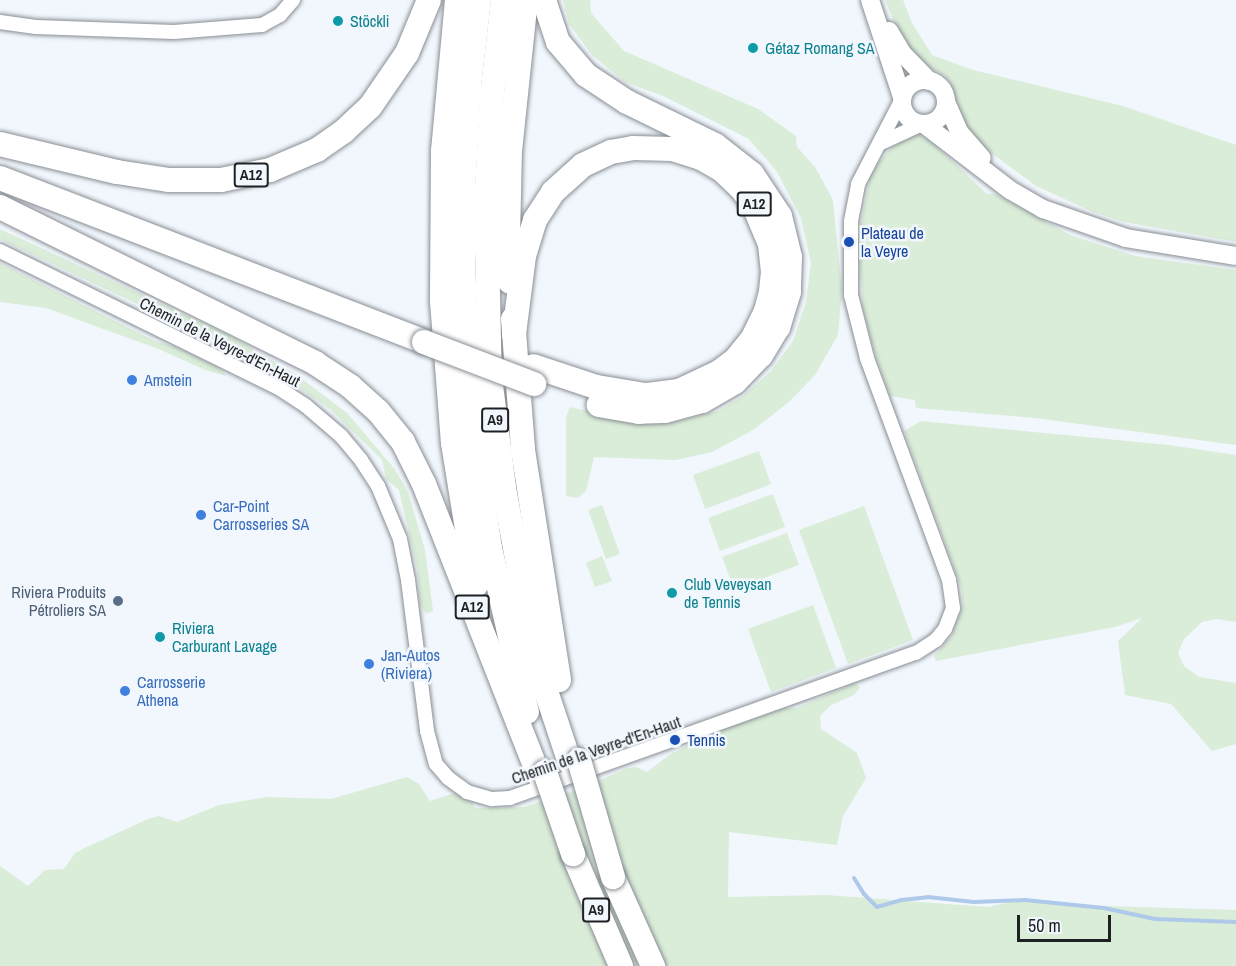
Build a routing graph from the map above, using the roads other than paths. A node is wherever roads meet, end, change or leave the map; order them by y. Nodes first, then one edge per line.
1 (293, 0) edge
2 (429, 0) edge
3 (457, 0) edge
4 (479, 0) edge
5 (503, 0) edge
6 (526, 0) edge
7 (544, 0) edge
8 (872, 0) edge
9 (0, 22) edge
10 (929, 81) junction
11 (902, 98) junction
12 (946, 102) junction
13 (923, 124) junction
14 (881, 143) junction
15 (0, 144) edge
16 (0, 164) edge
17 (0, 178) edge
18 (0, 207) edge
19 (1067, 217) junction
20 (0, 251) edge
21 (1236, 256) edge
22 (424, 333) junction
23 (514, 334) junction
24 (533, 375) junction
25 (575, 761) junction
26 (541, 773) junction
27 (621, 966) edge
28 (653, 966) edge

1 - 9 street
2 - 15 highway, A12
3 - 26 highway
4 - 26 highway, A9
5 - 25 highway, A9
6 - 23 highway
7 - 24 highway, A12
8 - 10 main road
8 - 11 main road
10 - 11 main road
10 - 12 main road
11 - 13 main road
11 - 14 street, Chemin de la Veyre-d'En-Haut
12 - 13 main road
12 - 19 main road
13 - 14 street
13 - 19 main road
14 - 20 street, Chemin de la Veyre-d'En-Haut
16 - 22 highway, A12
17 - 22 highway, A12
18 - 26 highway, A12
19 - 21 main road
22 - 24 highway, A12, bridge
23 - 24 highway, A12
23 - 25 highway
25 - 28 highway, A9, bridge
26 - 27 highway, A9, bridge

